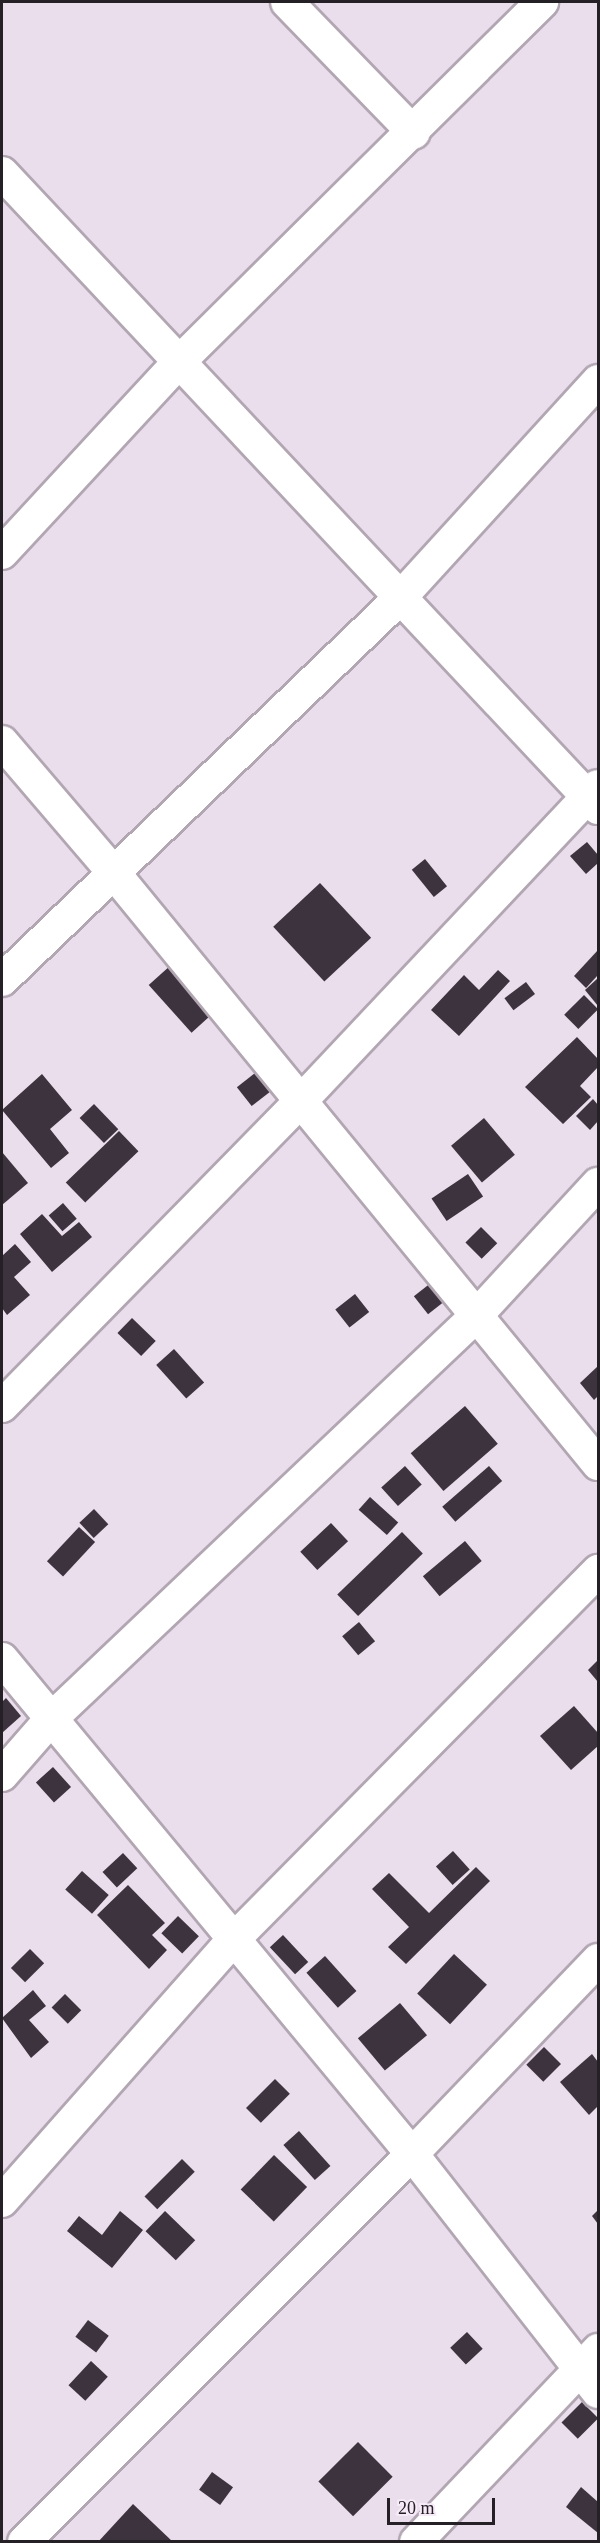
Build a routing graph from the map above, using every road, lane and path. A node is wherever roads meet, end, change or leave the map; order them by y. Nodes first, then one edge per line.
1 (287, 2) edge
2 (542, 2) edge
3 (414, 133) junction
4 (2, 173) edge
5 (178, 363) junction
6 (598, 381) edge
7 (2, 553) edge
8 (400, 598) junction
9 (2, 742) edge
10 (595, 797) edge
11 (114, 873) junction
12 (2, 980) edge
13 (300, 1102) junction
14 (598, 1184) edge
15 (476, 1316) junction
16 (2, 1406) edge
17 (598, 1464) edge
18 (598, 1571) edge
19 (2, 1659) edge
20 (51, 1719) junction
21 (2, 1775) edge
22 (234, 1940) junction
23 (598, 1960) edge
24 (412, 2154) junction
25 (2, 2201) edge
26 (592, 2371) edge
27 (24, 2541) edge
28 (416, 2541) edge

1 - 3 street
2 - 3 street
3 - 5 street
4 - 5 street
5 - 7 street
5 - 8 street
6 - 8 street
8 - 10 street
8 - 11 street
9 - 11 street
10 - 13 street
11 - 12 street
11 - 13 street
13 - 15 street
13 - 16 street
14 - 15 street
15 - 17 street
15 - 20 street
18 - 22 street
19 - 20 street
20 - 21 street
20 - 22 street
22 - 24 street
22 - 25 street
23 - 24 street
24 - 26 street
24 - 27 street
26 - 28 street

